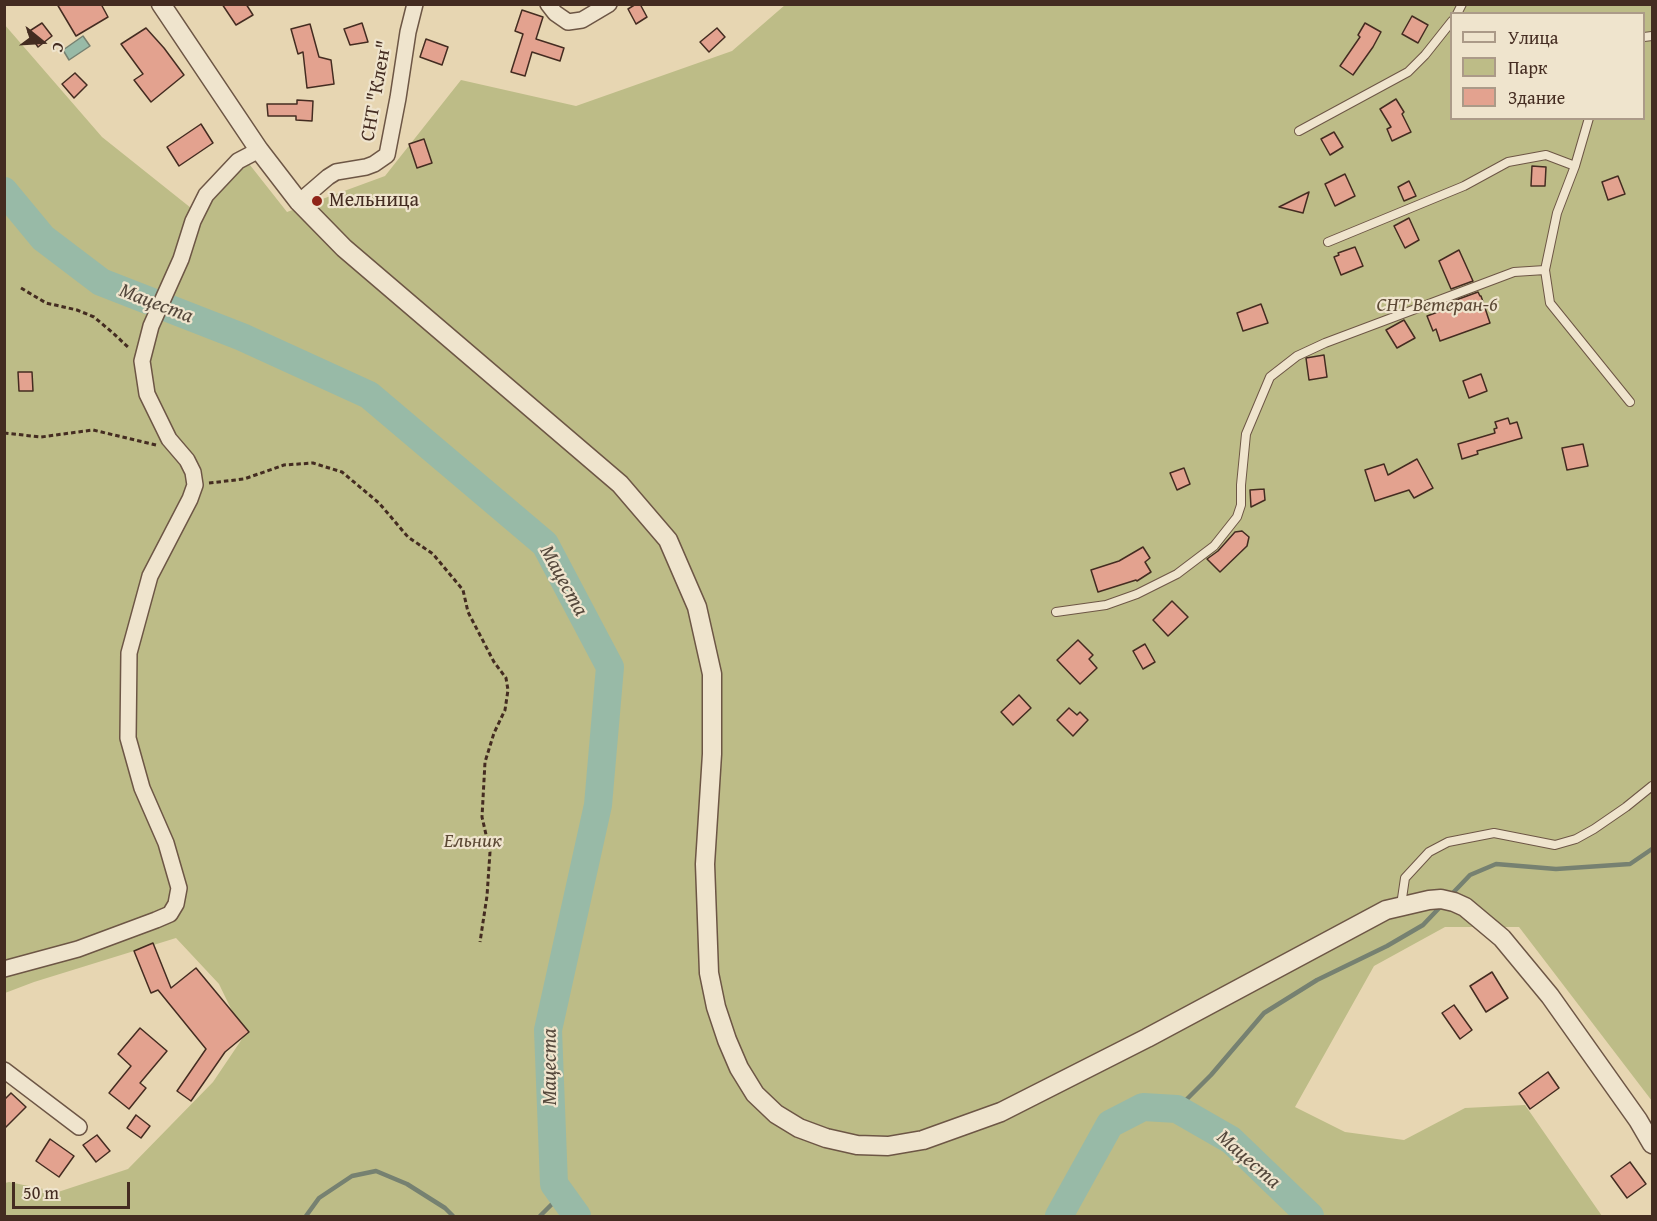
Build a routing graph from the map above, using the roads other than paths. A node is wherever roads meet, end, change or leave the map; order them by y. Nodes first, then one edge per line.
1 (161, 4) edge
2 (415, 4) edge
3 (548, 4) edge
4 (609, 4) edge
5 (1450, 24) edge
6 (1588, 120) edge
7 (1299, 131) dead end
8 (259, 150) junction
9 (1575, 166) junction
10 (299, 202) junction
11 (1328, 242) dead end
12 (1545, 270) junction
13 (1630, 402) dead end
14 (1056, 612) dead end
15 (1653, 786) edge
16 (1401, 906) junction
17 (4, 969) edge
18 (4, 1070) edge
19 (79, 1127) dead end
20 (1653, 1144) edge

1 - 8 street
2 - 10 street, СНТ "Клен"
3 - 4 street
5 - 7 lane
6 - 9 lane
8 - 10 street
8 - 17 street
9 - 11 lane
9 - 12 lane
10 - 16 street
12 - 13 lane
12 - 14 lane
15 - 16 lane
16 - 20 street
18 - 19 street

